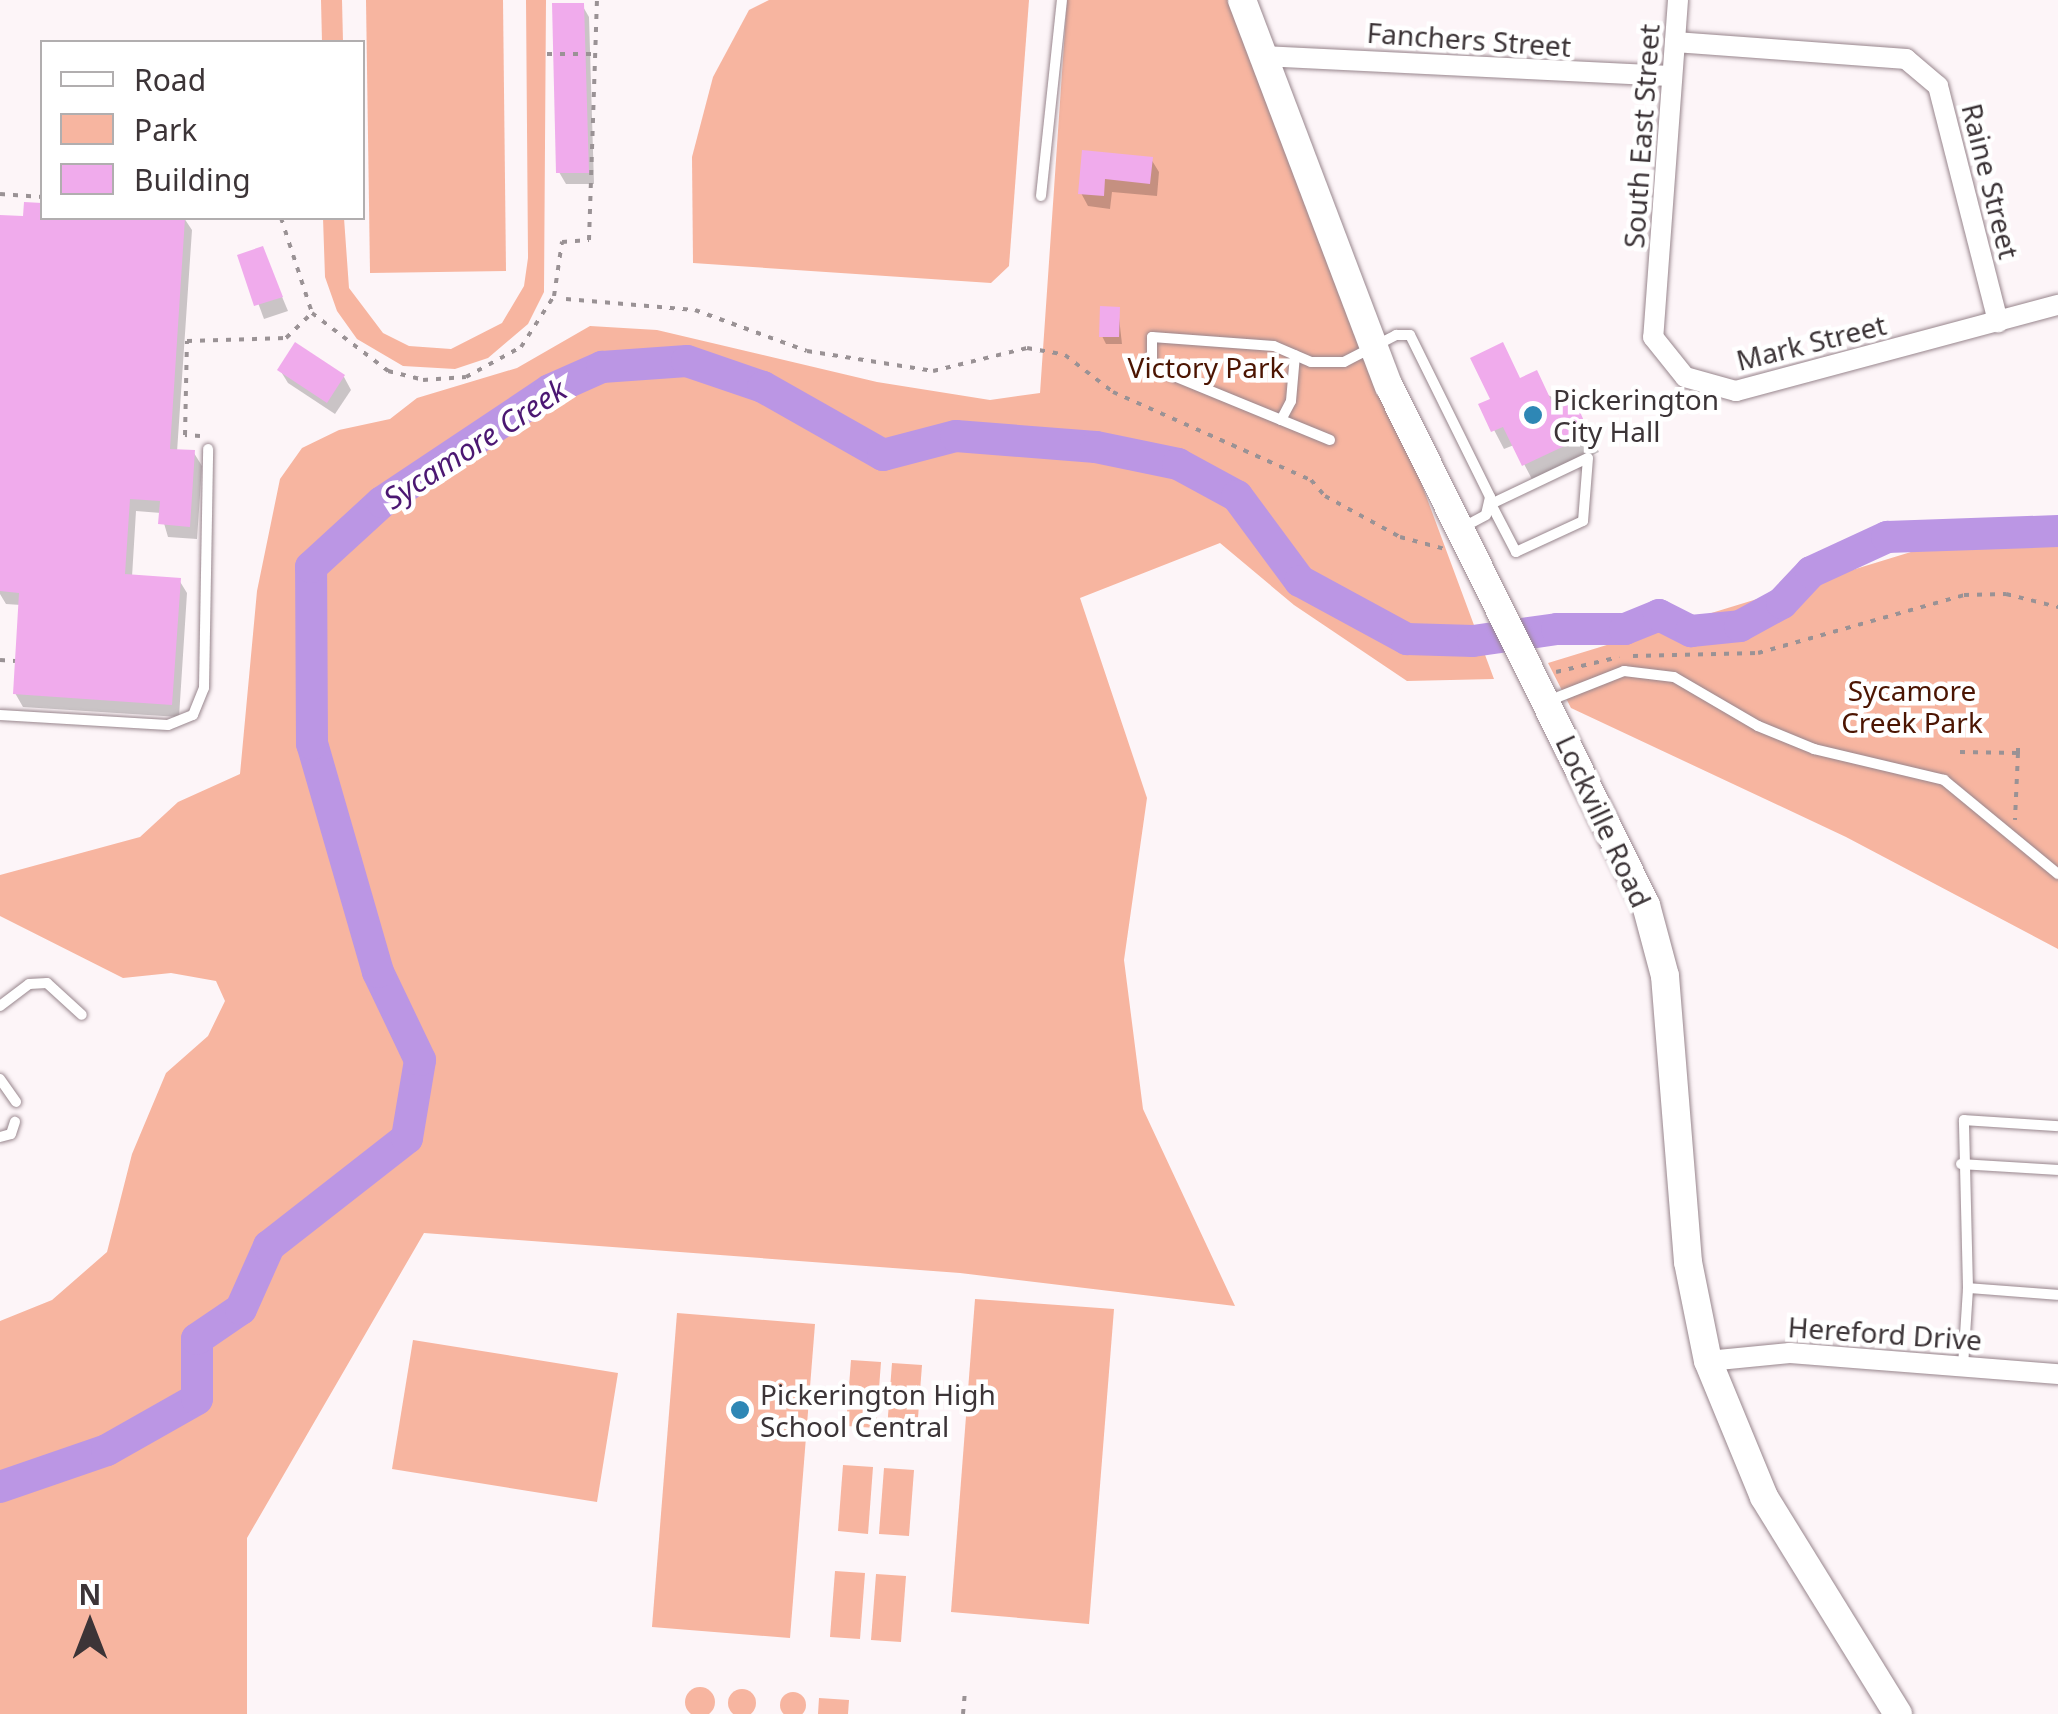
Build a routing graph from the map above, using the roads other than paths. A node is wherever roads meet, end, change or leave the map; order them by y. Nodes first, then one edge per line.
1 (1062, 0) edge
2 (1242, 0) edge
3 (1678, 0) edge
4 (1675, 42) junction
5 (1262, 56) junction
6 (1671, 76) junction
7 (1041, 196) dead end
8 (1658, 276) joint
9 (2058, 306) edge
10 (1998, 322) junction
11 (1373, 344) junction
12 (1295, 354) junction
13 (1281, 420) junction
14 (1330, 440) dead end
15 (208, 449) road end
16 (1492, 504) junction
17 (1465, 540) junction
18 (1543, 680) junction
19 (0, 715) edge
20 (2058, 874) edge
21 (0, 1006) edge
22 (82, 1014) dead end
23 (0, 1080) edge
24 (16, 1102) dead end
25 (15, 1122) dead end
26 (2058, 1126) edge
27 (0, 1137) edge
28 (1961, 1164) junction
29 (2058, 1170) edge
30 (1968, 1288) junction
31 (2058, 1295) edge
32 (1708, 1361) junction
33 (1964, 1366) junction
34 (2058, 1374) edge
35 (1898, 1714) edge

1 - 7 lane
2 - 5 main road, Lockville Road
3 - 4 street, South East Street
4 - 6 street, South East Street
4 - 10 street, Raine Street
5 - 6 street, Fanchers Street
5 - 11 main road, Lockville Road
6 - 8 street, South East Street
8 - 10 street, Mark Street
9 - 10 street, Mark Street
11 - 12 lane
11 - 16 lane
11 - 17 main road, Lockville Road
12 - 13 lane
12 - 13 lane
13 - 14 lane
15 - 19 lane
16 - 16 lane
16 - 17 lane
17 - 18 main road, Lockville Road
18 - 20 lane
18 - 32 main road, Lockville Road
21 - 22 lane
23 - 24 lane
25 - 27 lane
26 - 28 lane
28 - 29 lane
28 - 30 lane
30 - 31 lane
30 - 33 lane
32 - 33 street, Hereford Drive
32 - 35 main road, Lockville Road
33 - 34 street, Hereford Drive

